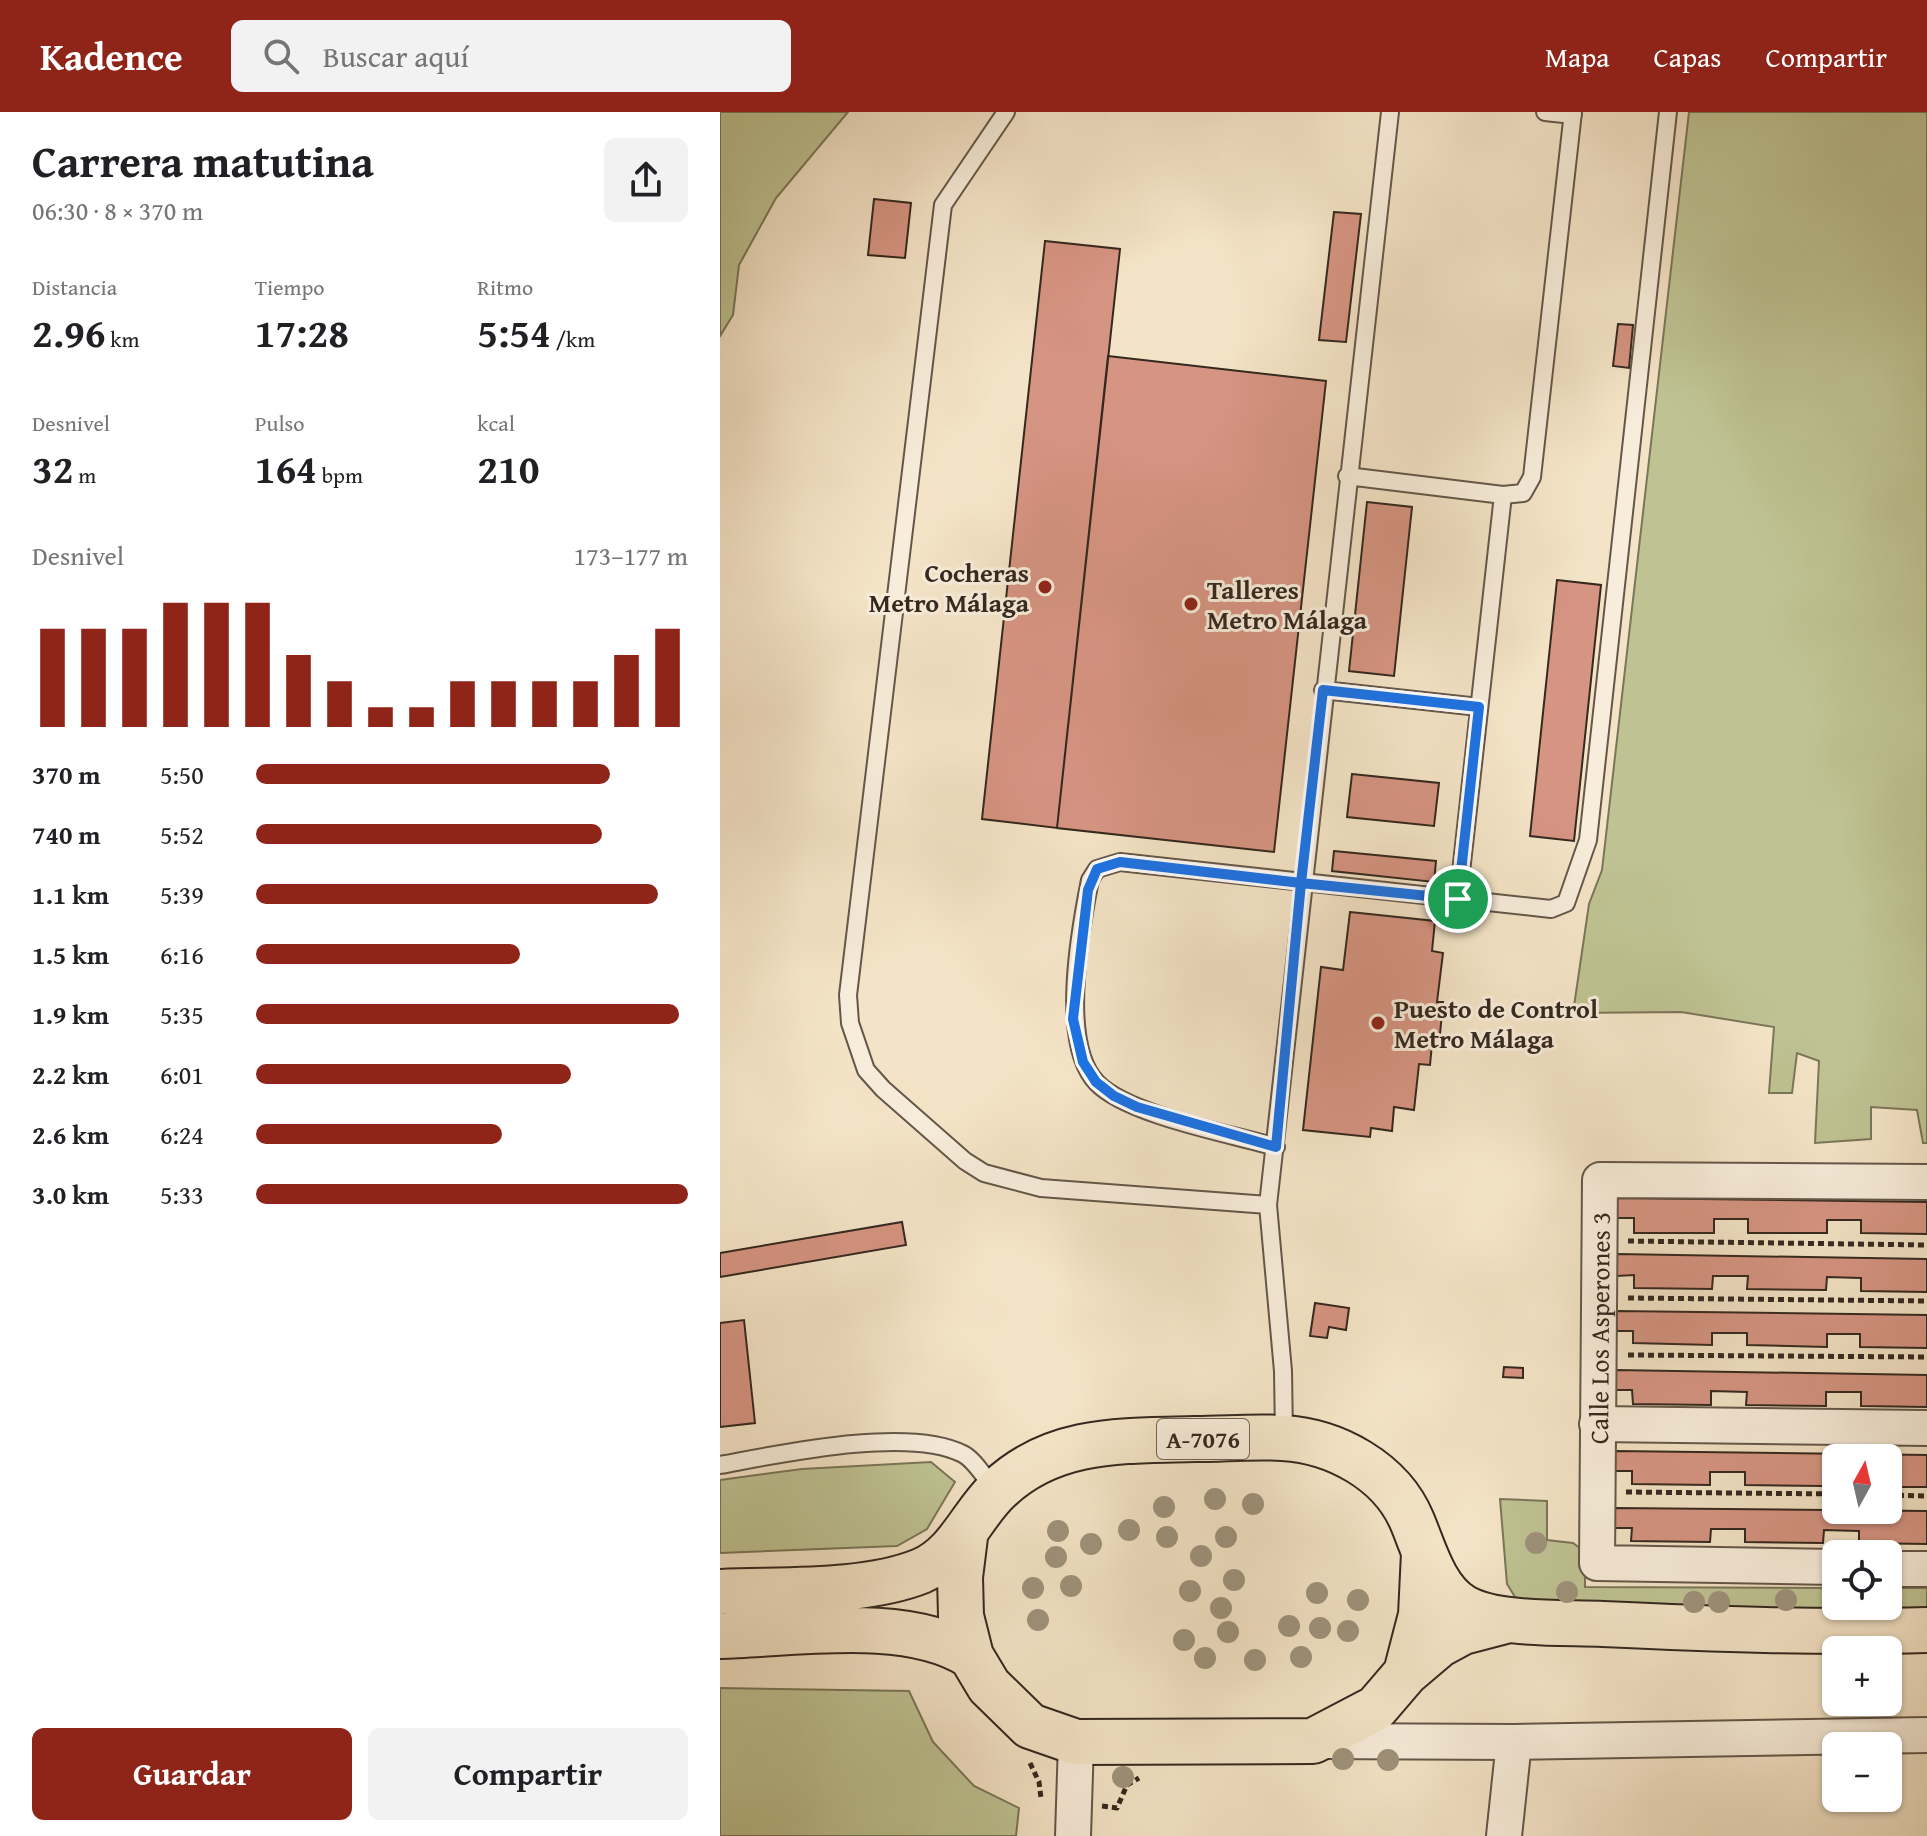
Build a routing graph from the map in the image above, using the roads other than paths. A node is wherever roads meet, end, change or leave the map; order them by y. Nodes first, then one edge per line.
1 (1006, 112) edge
2 (1390, 112) edge
3 (1545, 112) edge
4 (1668, 112) edge
5 (1573, 114) edge
6 (1347, 476) junction
7 (1503, 495) junction
8 (1323, 690) junction
9 (1479, 707) junction
10 (1301, 883) junction
11 (1458, 899) junction
12 (1276, 1147) junction
13 (1927, 1182) edge
14 (1268, 1205) junction
15 (1597, 1424) junction
16 (1927, 1428) edge
17 (1284, 1438) junction
18 (720, 1465) edge
19 (997, 1491) junction
20 (965, 1537) junction
21 (1424, 1553) junction
22 (1822, 1567) edge
23 (1902, 1569) edge
24 (1927, 1569) edge
25 (720, 1592) edge
26 (1509, 1620) junction
27 (1927, 1630) edge
28 (720, 1636) edge
29 (971, 1656) junction
30 (1406, 1673) junction
31 (1927, 1735) edge
32 (1313, 1741) junction
33 (1076, 1742) junction
34 (1514, 1742) junction
35 (1073, 1836) edge
36 (1504, 1836) edge

1 - 14 lane
2 - 6 lane
3 - 5 lane
4 - 11 lane
5 - 7 lane
6 - 7 lane
6 - 8 lane
7 - 9 lane
8 - 9 lane
8 - 10 lane
9 - 11 lane
10 - 11 lane
10 - 12 lane
10 - 12 lane
12 - 14 lane
13 - 15 street, Calle Los Asperones 3
14 - 17 lane
15 - 16 street
15 - 22 street, Calle Los Asperones 3
17 - 19 main road, A-7076
17 - 21 main road, A-7076
18 - 19 lane
19 - 20 main road, A-7076
20 - 25 main road, A-7076
20 - 29 main road, A-7076
21 - 26 main road, A-7076
21 - 30 main road, A-7076
23 - 24 street
26 - 27 main road, A-7076
26 - 30 main road, A-7076
28 - 29 main road, A-7076
29 - 33 main road, A-7076
30 - 32 main road, A-7076
31 - 34 street
32 - 33 main road, A-7076
32 - 34 street
33 - 35 street
34 - 36 street

